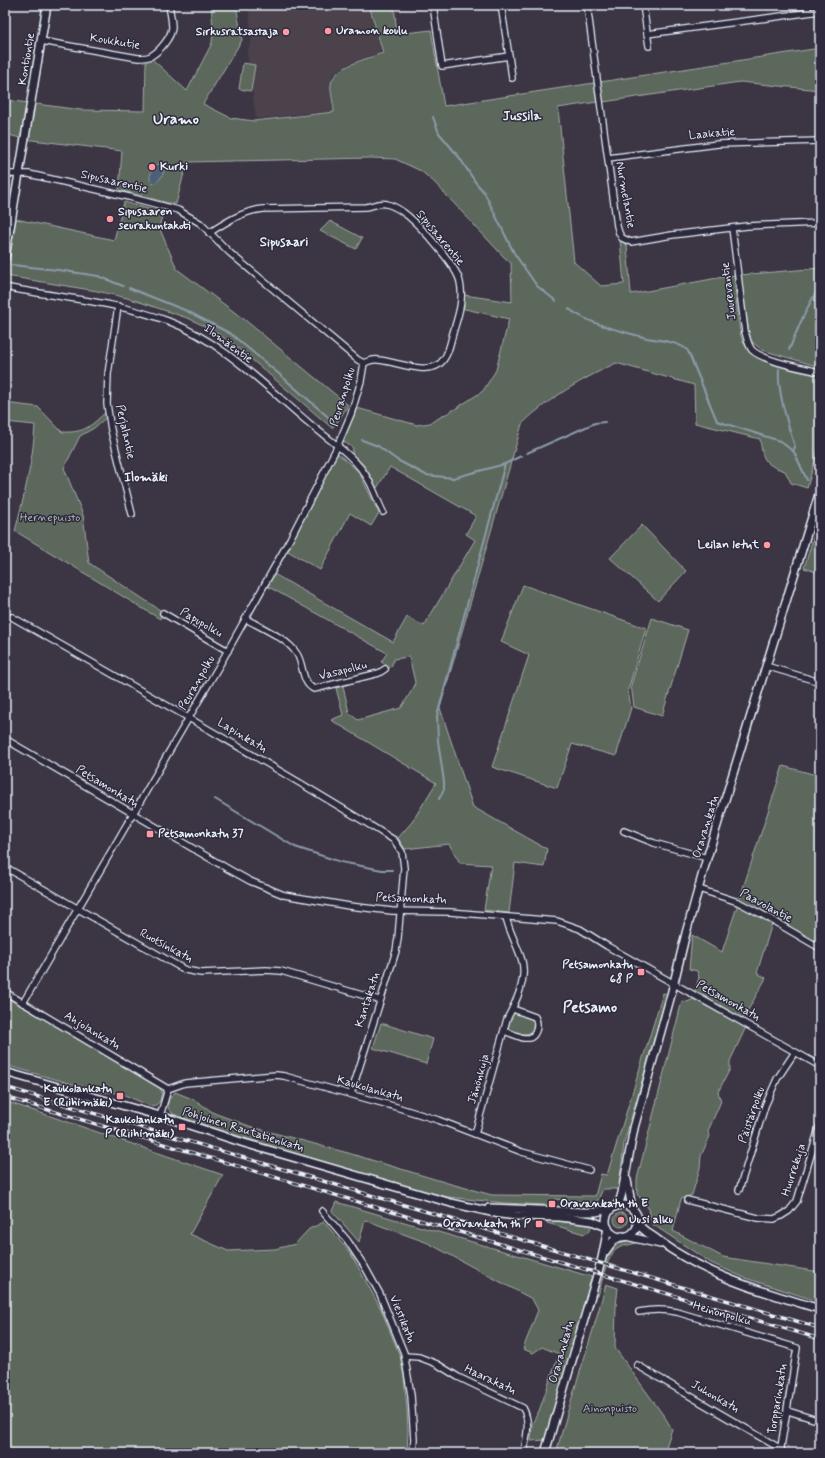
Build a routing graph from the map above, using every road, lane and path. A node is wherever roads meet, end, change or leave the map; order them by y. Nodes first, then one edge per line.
1 (47, 5) edge
2 (169, 5) edge
3 (433, 5) edge
4 (501, 5) edge
5 (587, 5) edge
6 (643, 5) edge
7 (807, 5) edge
8 (820, 11) edge
9 (808, 12) junction
10 (647, 34) junction
11 (41, 40) junction
12 (648, 46) dead end
13 (509, 56) junction
14 (512, 78) dead end
15 (820, 141) edge
16 (608, 158) junction
17 (5, 174) edge
18 (19, 174) junction
19 (820, 223) edge
20 (732, 228) junction
21 (209, 233) junction
22 (5, 258) edge
23 (5, 287) edge
24 (118, 306) junction
25 (364, 363) junction
26 (820, 372) edge
27 (337, 447) junction
28 (820, 491) edge
29 (382, 512) dead end
30 (132, 514) dead end
31 (163, 613) dead end
32 (12, 617) dead end
33 (246, 618) junction
34 (228, 651) junction
35 (766, 666) junction
36 (385, 669) dead end
37 (820, 682) edge
38 (189, 718) junction
39 (5, 739) edge
40 (132, 814) junction
41 (624, 831) dead end
42 (707, 858) junction
43 (5, 867) edge
44 (699, 889) junction
45 (78, 910) junction
46 (400, 912) junction
47 (506, 917) junction
48 (820, 948) edge
49 (674, 983) junction
50 (5, 992) edge
51 (379, 1000) junction
52 (23, 1003) junction
53 (513, 1009) junction
54 (504, 1031) junction
55 (795, 1052) junction
56 (820, 1066) edge
57 (5, 1072) edge
58 (168, 1088) junction
59 (351, 1094) junction
60 (160, 1116) junction
61 (820, 1125) edge
62 (475, 1134) junction
63 (589, 1170) dead end
64 (626, 1173) junction
65 (739, 1190) dead end
66 (687, 1200) dead end
67 (614, 1207) junction
68 (475, 1208) junction
69 (632, 1209) junction
70 (322, 1211) dead end
71 (638, 1222) junction
72 (607, 1227) junction
73 (624, 1236) junction
74 (666, 1246) junction
75 (602, 1258) junction
76 (820, 1309) edge
77 (639, 1312) dead end
78 (797, 1348) joint
79 (405, 1356) junction
80 (637, 1365) dead end
81 (788, 1411) junction
82 (820, 1421) edge
83 (781, 1451) edge
84 (413, 1453) edge
85 (524, 1453) edge
86 (545, 1453) edge

1 - 11 street, Kontiontie
2 - 11 street, Koukkutie
3 - 13 street
4 - 13 street
5 - 16 street, Nurmelantie
6 - 10 street
7 - 9 street
8 - 9 street
9 - 10 street
10 - 12 street
11 - 18 street, Kontiontie
13 - 14 street
15 - 16 street, Laakatie
16 - 20 street, Nurmelantie
17 - 18 street, Sipusaarentie
18 - 21 street, Sipusaarentie
18 - 22 street, Kontiontie
19 - 20 street, Nurmelantie
20 - 26 street, Juurevantie
21 - 25 street, Sipusaarentie
21 - 25 street, Sipusaarentie
23 - 24 street, Ilomäentie
24 - 27 street, Ilomäentie
24 - 30 street, Perjalantie
25 - 27 street, Peuranpolku
27 - 29 street, Ilomäentie
27 - 33 street, Peuranpolku
28 - 35 street, Oravankatu
31 - 34 street, Papupolku
32 - 38 street, Lapinkatu
33 - 34 street, Peuranpolku
33 - 36 street, Vasapolku
34 - 38 street, Peuranpolku
35 - 37 street
35 - 42 street, Oravankatu
38 - 40 street, Peuranpolku
38 - 46 street, Lapinkatu
39 - 40 street, Petsamonkatu
40 - 45 street, Peuranpolku
40 - 46 street, Petsamonkatu
41 - 42 street
42 - 44 street, Oravankatu
43 - 45 street, Ruotsinkatu
44 - 48 street, Paavolantie
44 - 49 street, Oravankatu
45 - 51 street, Ruotsinkatu
45 - 52 street, Peuranpolku
46 - 47 street, Petsamonkatu
46 - 51 street, Kantakatu
47 - 49 street, Petsamonkatu
47 - 53 street, Jänönkuja
49 - 55 street, Petsamonkatu
49 - 64 street, Oravankatu
50 - 52 street, Ahjolankatu
51 - 59 street, Kantakatu
52 - 58 street, Ahjolankatu
53 - 54 street, Jänönkuja
53 - 54 street
54 - 62 street, Jänönkuja
55 - 56 street, Petsamonkatu
55 - 65 street, Päistärpolku
57 - 60 street, Pohjoinen Rautatienkatu
58 - 59 street, Kaukolankatu
58 - 60 street
59 - 62 street, Kaukolankatu
60 - 68 street, Pohjoinen Rautatienkatu
61 - 66 street, Huurrekuja
62 - 63 street, Kaukolankatu
64 - 67 street, Oravankatu
64 - 69 street, Oravankatu
67 - 68 street, Pohjoinen Rautatienkatu
67 - 69 street
67 - 72 street
68 - 72 street, Pohjoinen Rautatienkatu
69 - 71 street
70 - 79 street, Viestikatu
71 - 73 street
71 - 74 street
72 - 73 street
72 - 75 street, Oravankatu
73 - 74 street
73 - 75 street, Oravankatu
74 - 76 street
75 - 86 street, Oravankatu
77 - 78 street, Heinonpolku
78 - 81 street, Torpparinkatu
79 - 84 street, Viestikatu
79 - 85 street, Haarakatu
80 - 83 street, Juhonkatu
81 - 82 street
81 - 83 street, Torpparinkatu

